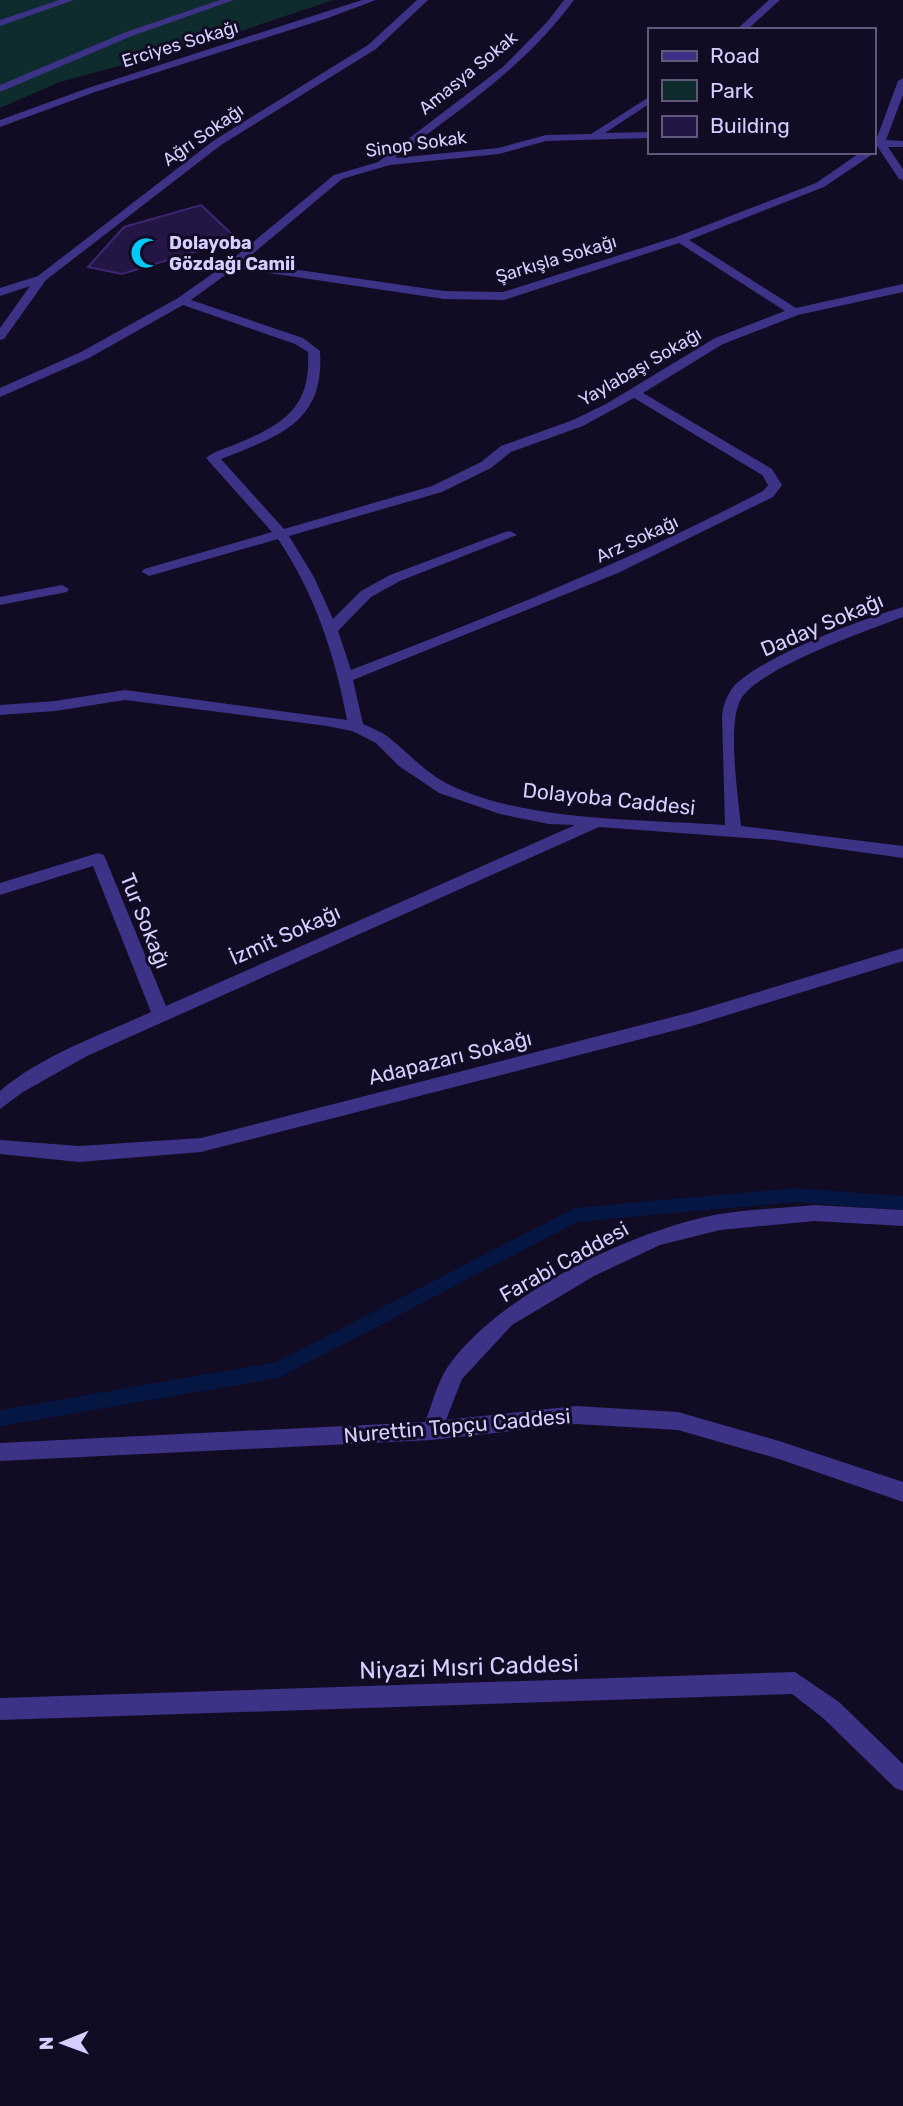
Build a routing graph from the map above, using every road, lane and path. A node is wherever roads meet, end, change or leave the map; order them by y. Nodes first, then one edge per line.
1 (69, 0) edge
2 (229, 0) edge
3 (371, 0) edge
4 (423, 0) edge
5 (569, 0) edge
6 (775, 0) edge
7 (0, 23) edge
8 (743, 28) edge
9 (903, 81) edge
10 (0, 89) edge
11 (648, 101) edge
12 (0, 124) edge
13 (596, 135) junction
14 (648, 135) edge
15 (903, 144) edge
16 (876, 145) edge
17 (866, 154) edge
18 (380, 164) junction
19 (903, 177) edge
20 (680, 240) junction
21 (233, 264) junction
22 (43, 278) junction
23 (903, 288) edge
24 (0, 292) edge
25 (182, 301) junction
26 (794, 312) junction
27 (0, 337) edge
28 (633, 392) junction
29 (0, 393) edge
30 (282, 534) junction
31 (510, 535) dead end
32 (149, 572) dead end
33 (62, 589) dead end
34 (0, 601) edge
35 (903, 612) edge
36 (329, 631) junction
37 (347, 677) junction
38 (0, 710) edge
39 (356, 727) junction
40 (596, 823) junction
41 (733, 831) junction
42 (903, 852) edge
43 (0, 890) edge
44 (903, 954) edge
45 (161, 1015) junction
46 (0, 1101) edge
47 (0, 1147) edge
48 (903, 1218) edge
49 (432, 1431) junction
50 (0, 1452) edge
51 (903, 1492) edge
52 (0, 1709) edge
53 (903, 1780) edge

1 - 7 street
2 - 10 street
3 - 12 street, Erciyes Sokağı
4 - 22 street, Ağrı Sokağı
5 - 18 street, Amasya Sokak
6 - 8 street
9 - 16 street
11 - 13 street
13 - 14 street, Sinop Sokak
13 - 18 street, Sinop Sokak
15 - 16 street
16 - 19 street
17 - 20 street, Şarkışla Sokağı
18 - 21 street, Sinop Sokak
20 - 21 street, Şarkışla Sokağı
20 - 26 street
21 - 25 street, Sinop Sokak
22 - 24 street, Ağrı Sokağı
22 - 27 street
23 - 26 street, Yaylabaşı Sokağı
25 - 29 street, Sinop Sokak
25 - 30 street
26 - 28 street, Yaylabaşı Sokağı
28 - 30 street, Yaylabaşı Sokağı
28 - 37 street, Arz Sokağı
30 - 32 street, Yaylabaşı Sokağı
30 - 36 street
31 - 36 street
33 - 34 street
35 - 41 street, Daday Sokağı
36 - 37 street
37 - 39 street
38 - 39 street, Dolayoba Caddesi
39 - 40 street, Dolayoba Caddesi
40 - 41 street, Dolayoba Caddesi
40 - 45 street, İzmit Sokağı
41 - 42 street, Dolayoba Caddesi
43 - 45 street, Tur Sokağı
44 - 47 street, Adapazarı Sokağı
45 - 46 street, İzmit Sokağı
48 - 49 street, Farabi Caddesi
49 - 50 street, Nurettin Topçu Caddesi
49 - 51 street, Nurettin Topçu Caddesi
52 - 53 street, Niyazi Mısri Caddesi

